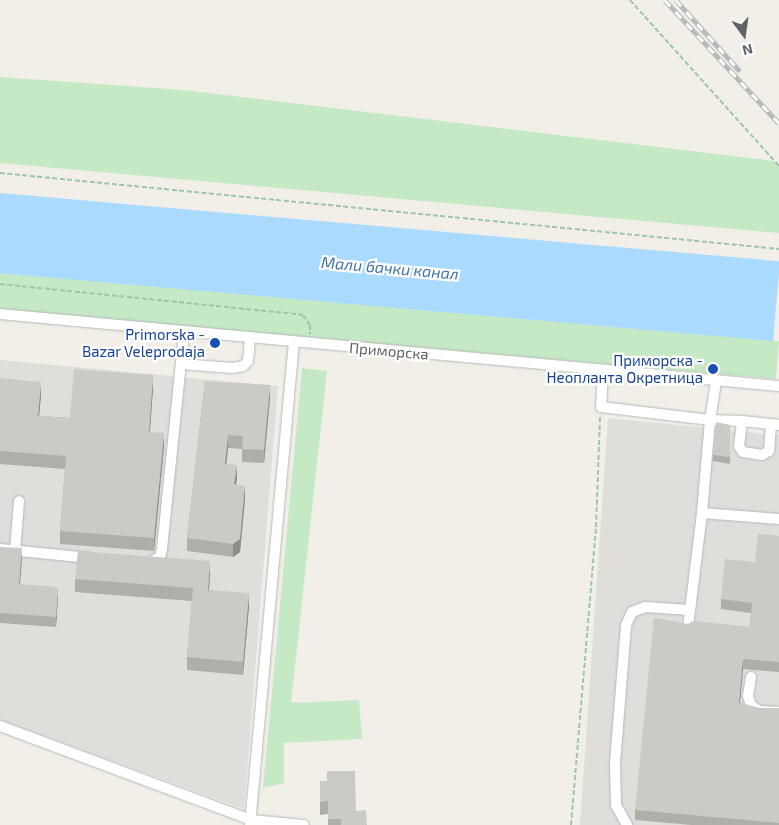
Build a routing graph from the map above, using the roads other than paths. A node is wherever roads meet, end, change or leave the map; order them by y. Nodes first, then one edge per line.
1 (0, 314) edge
2 (184, 332) junction
3 (250, 338) junction
4 (294, 342) junction
5 (181, 364) junction
6 (603, 371) junction
7 (716, 381) junction
8 (779, 386) edge
9 (710, 420) junction
10 (742, 422) junction
11 (775, 425) edge
12 (19, 501) dead end
13 (702, 513) junction
14 (779, 518) edge
15 (0, 550) edge
16 (15, 551) junction
17 (100, 559) edge
18 (138, 563) edge
19 (690, 610) junction
20 (688, 627) edge
21 (751, 678) dead end
22 (779, 712) edge
23 (0, 726) edge
24 (250, 823) edge
25 (304, 825) edge
26 (627, 825) edge

1 - 2 street, Приморска
2 - 3 street, Приморска
2 - 5 street
3 - 4 street, Приморска
3 - 5 street
4 - 6 street, Приморска
4 - 24 street
5 - 18 street
6 - 7 street, Приморска
6 - 9 street
7 - 8 street, Приморска
7 - 9 street
9 - 10 street
9 - 13 street
10 - 11 street
10 - 11 street
12 - 16 street
13 - 14 street
13 - 19 street
15 - 16 street
16 - 17 street
19 - 20 street
19 - 26 street
21 - 22 street
23 - 24 street
24 - 25 street

